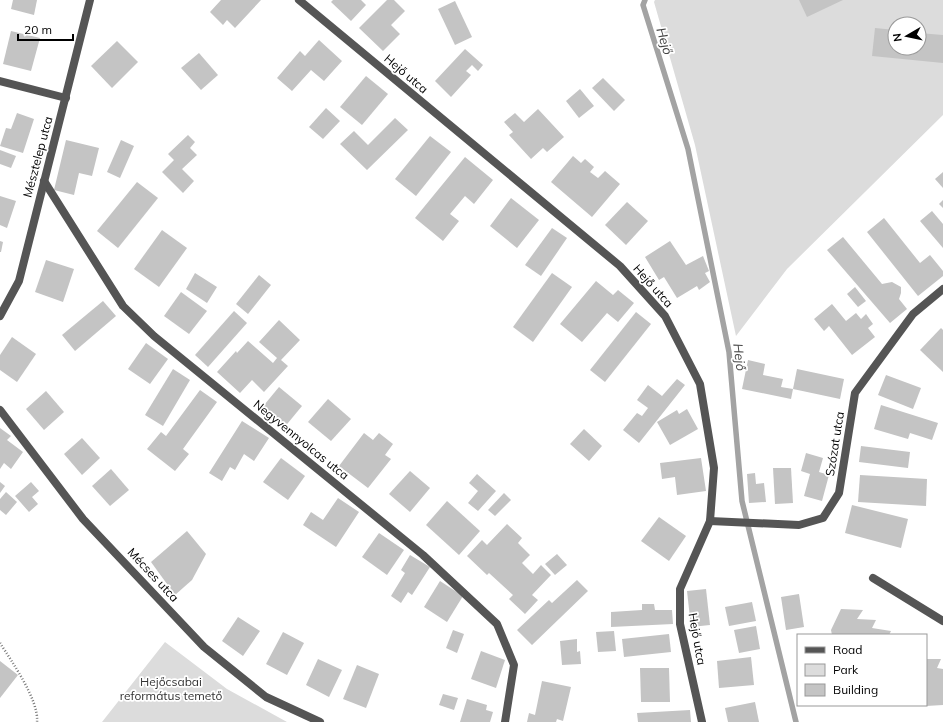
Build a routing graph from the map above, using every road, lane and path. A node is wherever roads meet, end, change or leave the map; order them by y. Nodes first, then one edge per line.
1 (90, 0) edge
2 (298, 0) edge
3 (0, 81) edge
4 (66, 98) junction
5 (44, 181) junction
6 (943, 289) edge
7 (0, 316) edge
8 (0, 410) edge
9 (710, 521) junction
10 (873, 578) dead end
11 (943, 622) edge
12 (0, 643) edge
13 (37, 722) edge
14 (320, 722) edge
15 (505, 722) edge
16 (702, 722) edge

1 - 4 street, Mésztelep utca
2 - 9 street, Hejő utca
3 - 4 street
4 - 5 street, Mésztelep utca
5 - 7 street, Mésztelep utca
5 - 15 street, Negyvennyolcas utca
6 - 9 street, Szózat utca
8 - 14 street, Mécses utca
9 - 16 street, Hejő utca
10 - 11 street
12 - 13 path

